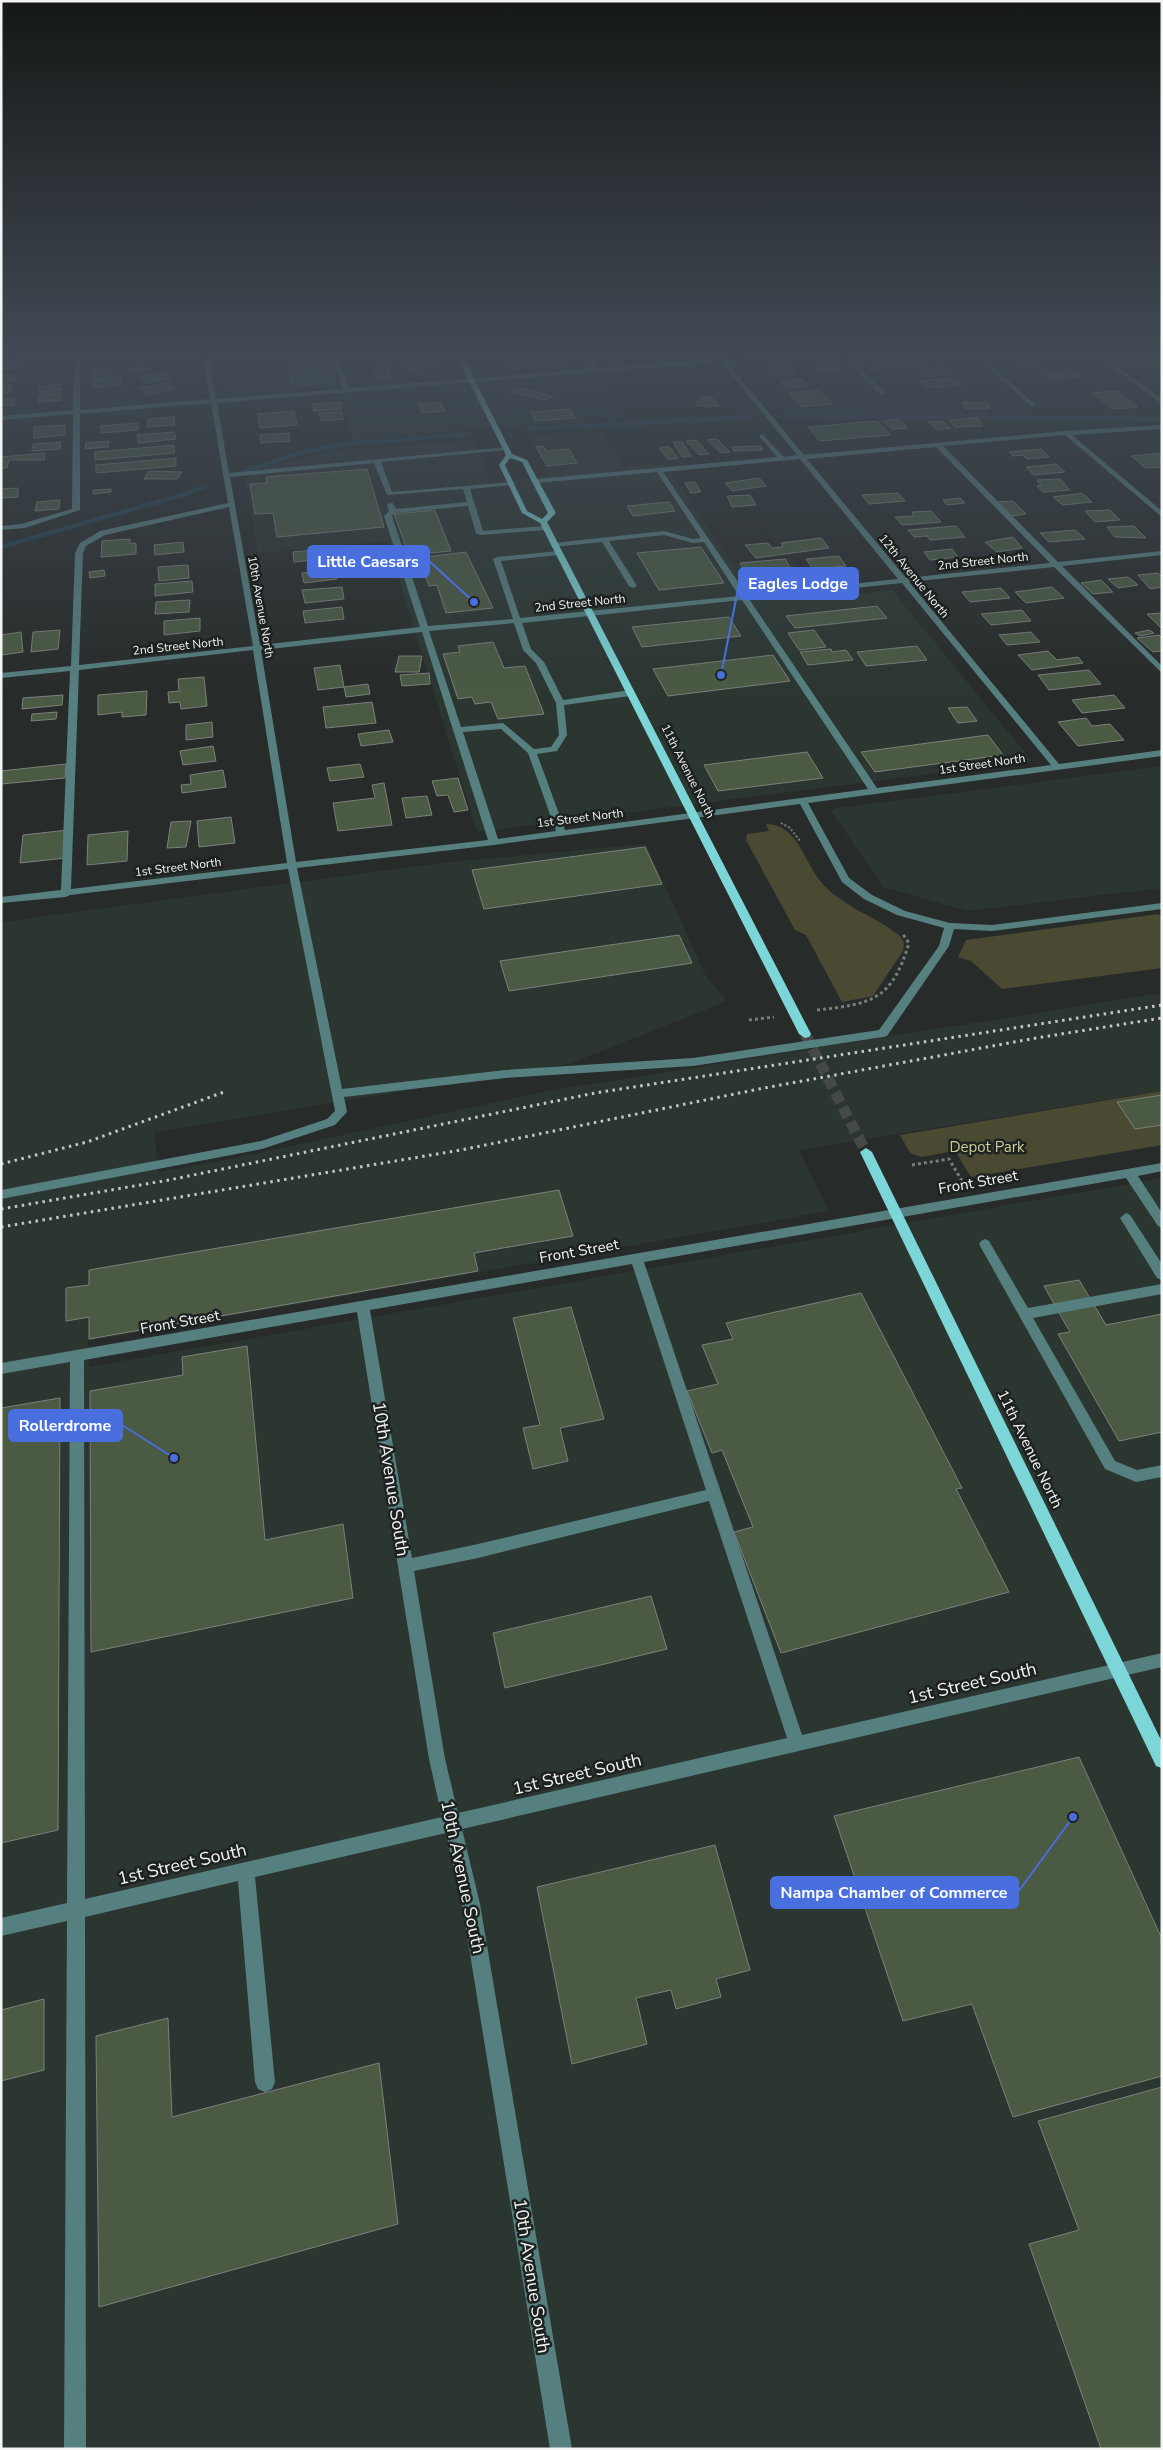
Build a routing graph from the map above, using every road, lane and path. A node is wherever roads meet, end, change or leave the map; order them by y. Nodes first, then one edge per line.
1 (76, 467) edge
2 (226, 467) edge
3 (309, 467) edge
4 (379, 467) edge
5 (503, 467) edge
6 (529, 467) edge
7 (689, 467) edge
8 (810, 467) edge
9 (960, 467) edge
10 (1106, 467) edge
11 (659, 470) junction
12 (227, 475) junction
13 (537, 481) junction
14 (512, 483) junction
15 (466, 487) junction
16 (389, 494) junction
17 (232, 504) junction
18 (471, 504) junction
19 (393, 511) junction
20 (1162, 515) edge
21 (544, 525) junction
22 (1, 528) edge
23 (604, 539) junction
24 (706, 540) junction
25 (556, 549) junction
26 (1162, 553) edge
27 (1056, 564) junction
28 (904, 581) junction
29 (633, 586) dead end
30 (744, 598) junction
31 (590, 614) junction
32 (518, 620) junction
33 (425, 629) junction
34 (257, 648) junction
35 (76, 668) junction
36 (1162, 671) edge
37 (1, 676) edge
38 (630, 693) junction
39 (560, 703) junction
40 (458, 730) junction
41 (532, 752) junction
42 (1162, 753) edge
43 (1056, 766) junction
44 (874, 791) junction
45 (802, 800) junction
46 (693, 816) junction
47 (775, 822) dead end
48 (562, 833) junction
49 (494, 842) junction
50 (802, 844) dead end
51 (292, 866) junction
52 (66, 894) junction
53 (1, 900) edge
54 (1162, 906) edge
55 (950, 926) junction
56 (901, 932) dead end
57 (839, 1007) dead end
58 (805, 1034) tunnel mouth
59 (336, 1094) junction
60 (866, 1152) tunnel mouth
61 (912, 1165) dead end
62 (1162, 1167) edge
63 (1129, 1172) junction
64 (962, 1181) dead end
65 (1, 1195) edge
66 (1126, 1218) dead end
67 (1162, 1223) edge
68 (985, 1244) dead end
69 (636, 1258) junction
70 (1162, 1275) edge
71 (1162, 1289) edge
72 (362, 1306) junction
73 (1024, 1314) junction
74 (77, 1356) junction
75 (1, 1369) edge
76 (1162, 1471) edge
77 (714, 1494) junction
78 (405, 1566) junction
79 (1162, 1660) edge
80 (1117, 1670) junction
81 (797, 1744) junction
82 (1162, 1760) edge
83 (452, 1824) junction
84 (246, 1870) junction
85 (76, 1909) junction
86 (1, 1926) edge
87 (265, 2082) dead end
88 (75, 2449) edge
89 (560, 2449) edge

1 - 22 street
2 - 12 street, 10th Avenue North
3 - 12 street
4 - 16 street
5 - 14 main road, 11th Avenue North
6 - 13 main road, 11th Avenue North
7 - 11 street
8 - 28 street, 12th Avenue North
9 - 27 street
10 - 20 street
11 - 13 street
11 - 24 street
12 - 17 street, 10th Avenue North
13 - 21 main road, 11th Avenue North
14 - 15 street
14 - 21 main road, 11th Avenue North
15 - 16 street
15 - 18 street
16 - 19 street
17 - 34 street, 10th Avenue North
17 - 35 street
18 - 19 street
18 - 21 street
19 - 33 street
21 - 25 main road, 11th Avenue North
23 - 24 street
23 - 25 street
23 - 29 street
24 - 30 street
25 - 31 main road, 11th Avenue North
25 - 32 street
26 - 27 street, 2nd Street North
27 - 28 street, 2nd Street North
27 - 36 street
28 - 30 street, 2nd Street North
28 - 43 street, 12th Avenue North
30 - 31 street, 2nd Street North
30 - 44 street
31 - 32 street, 2nd Street North
31 - 38 main road, 11th Avenue North
32 - 33 street, 2nd Street North
32 - 39 street
33 - 34 street, 2nd Street North
33 - 40 street
34 - 35 street, 2nd Street North
34 - 51 street, 10th Avenue North
35 - 37 street, 2nd Street North
35 - 52 street
38 - 39 street
38 - 46 main road, 11th Avenue North
39 - 41 street
40 - 41 street
40 - 49 street
41 - 48 street
42 - 43 street, 1st Street North
43 - 44 street, 1st Street North
44 - 45 street, 1st Street North
45 - 46 street, 1st Street North
45 - 55 street
46 - 48 street, 1st Street North
46 - 58 main road, 11th Avenue North
47 - 50 path
48 - 49 street, 1st Street North
49 - 51 street, 1st Street North
51 - 52 street, 1st Street North
51 - 59 street, 10th Avenue North
52 - 53 street, 1st Street North
54 - 55 street
55 - 59 street
56 - 57 path
59 - 65 street, 10th Avenue North
60 - 80 main road, 11th Avenue North
61 - 64 path
62 - 63 street, Front Street
63 - 67 street
63 - 69 street, Front Street
66 - 70 street
68 - 73 street
69 - 72 street, Front Street
69 - 77 street
71 - 73 street
72 - 74 street, Front Street
72 - 78 street, 10th Avenue South
73 - 76 street
74 - 75 street, Front Street
74 - 85 street
77 - 78 street
77 - 81 street
78 - 83 street, 10th Avenue South
79 - 80 street, 1st Street South
80 - 81 street, 1st Street South
80 - 82 main road, 11th Avenue North
81 - 83 street, 1st Street South
83 - 84 street, 1st Street South
83 - 89 street, 10th Avenue South
84 - 85 street, 1st Street South
84 - 87 street
85 - 86 street, 1st Street South
85 - 88 street

